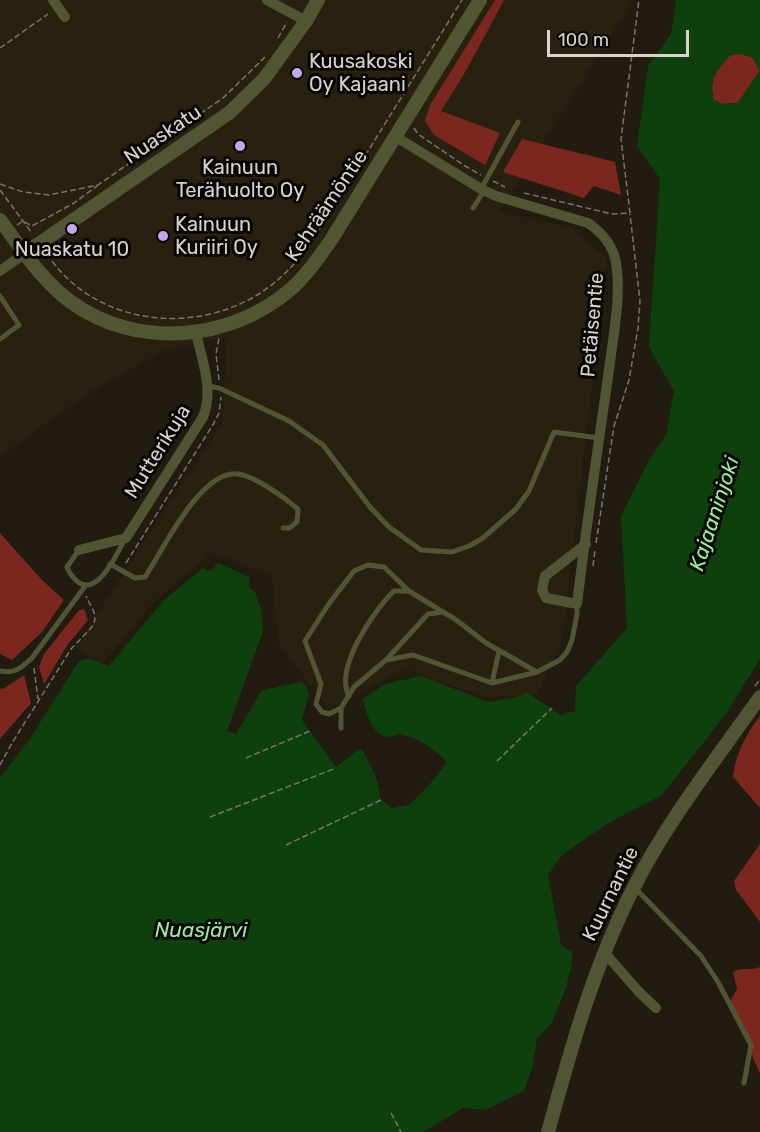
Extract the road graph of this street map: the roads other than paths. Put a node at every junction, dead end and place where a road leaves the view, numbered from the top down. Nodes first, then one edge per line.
1 (267, 0) edge
2 (318, 0) edge
3 (480, 0) edge
4 (306, 21) junction
5 (518, 122) dead end
6 (396, 137) junction
7 (483, 190) junction
8 (473, 208) dead end
9 (0, 220) edge
10 (24, 254) junction
11 (0, 271) edge
12 (0, 296) edge
13 (196, 333) junction
14 (0, 339) edge
15 (208, 386) junction
16 (599, 438) junction
17 (283, 528) dead end
18 (126, 538) junction
19 (586, 544) junction
20 (79, 550) joint
21 (110, 564) junction
22 (84, 588) junction
23 (409, 591) junction
24 (577, 604) junction
25 (443, 612) junction
26 (499, 651) junction
27 (386, 660) junction
28 (0, 671) edge
29 (537, 672) junction
30 (492, 683) junction
31 (349, 696) junction
32 (760, 697) edge
33 (340, 708) junction
34 (341, 728) dead end
35 (633, 887) junction
36 (604, 952) junction
37 (656, 1008) dead end
38 (744, 1083) dead end
39 (548, 1132) edge

1 - 4 street
2 - 4 street, Nuaskatu
3 - 6 street, Kehräämöntie
4 - 10 street, Nuaskatu
5 - 7 lane
6 - 7 street, Petäisentie
6 - 13 street, Kehräämöntie
7 - 8 lane
7 - 16 street, Petäisentie
9 - 10 street, Kehräämöntie
10 - 11 street, Nuaskatu
10 - 13 street, Kehräämöntie
12 - 14 lane
13 - 15 street, Mutterikuja
15 - 16 lane
15 - 18 street, Mutterikuja
16 - 19 street, Petäisentie
17 - 21 lane
18 - 20 street
18 - 21 lane
19 - 24 street, Petäisentie
19 - 24 street
20 - 22 lane
21 - 22 lane
22 - 28 lane
23 - 25 lane
23 - 31 lane
23 - 33 lane
24 - 29 lane
25 - 26 lane
25 - 27 lane
26 - 29 lane
26 - 30 lane
27 - 30 lane
27 - 31 lane
29 - 30 lane
31 - 33 lane
32 - 35 street, Kuurnantie
33 - 34 lane
35 - 36 street, Kuurnantie
35 - 38 lane
36 - 37 street
36 - 39 street, Kuurnantie

